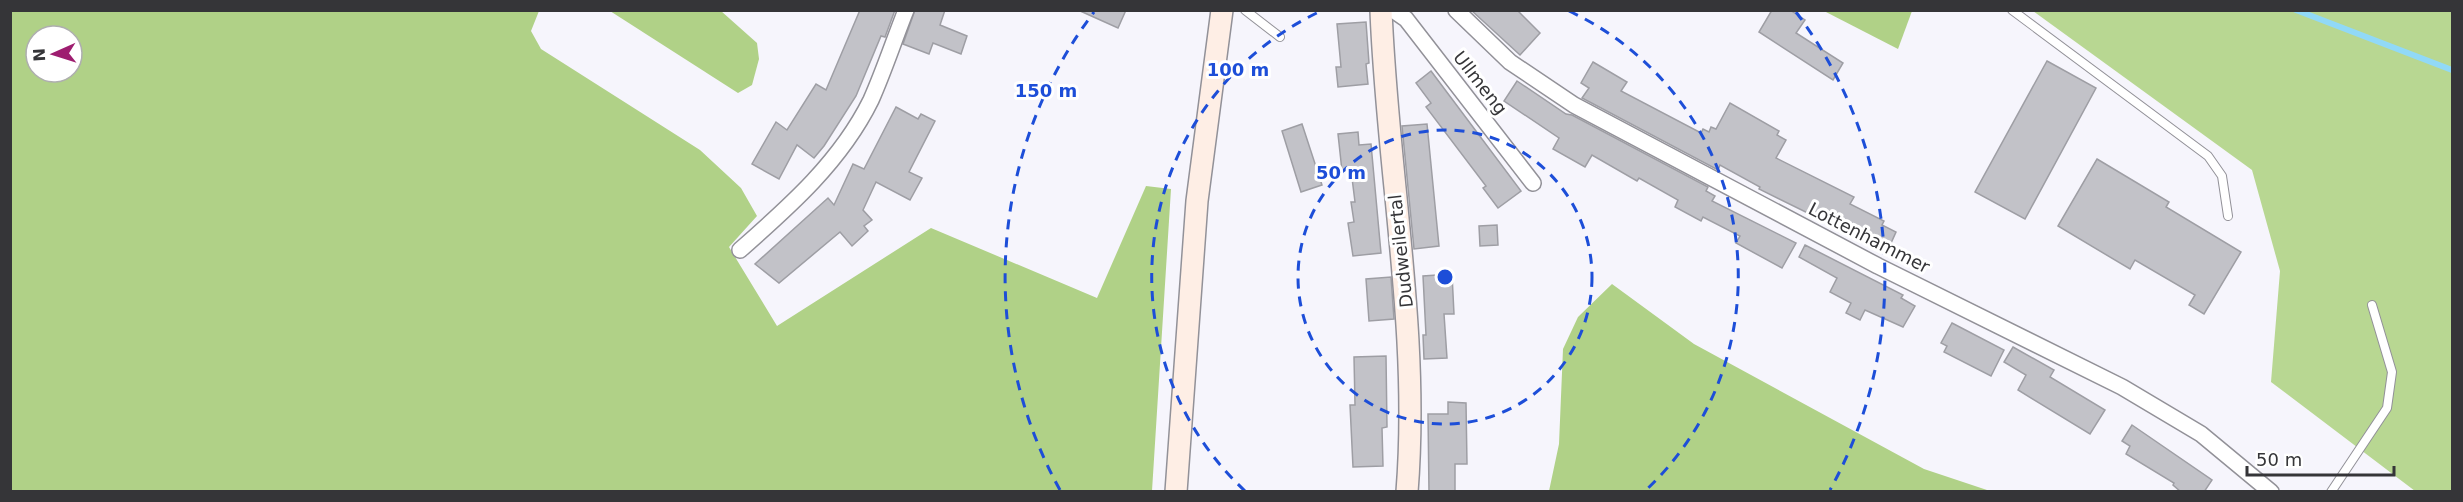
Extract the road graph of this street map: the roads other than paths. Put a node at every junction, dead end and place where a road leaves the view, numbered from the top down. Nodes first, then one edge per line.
1 (906, 10) edge
2 (1222, 10) edge
3 (1245, 10) edge
4 (1381, 10) edge
5 (1393, 10) edge
6 (1456, 10) edge
7 (2012, 10) edge
8 (1280, 37) dead end
9 (1533, 183) dead end
10 (2229, 216) dead end
11 (740, 250) dead end
12 (2372, 305) dead end
13 (1176, 492) edge
14 (1407, 492) edge
15 (2271, 492) edge
16 (2331, 492) edge

1 - 11 street
2 - 13 main road
3 - 8 lane
4 - 14 main road, Dudweilertal
5 - 9 street, Ullmeng
6 - 15 street, Lottenhammer
7 - 10 lane
12 - 16 lane

